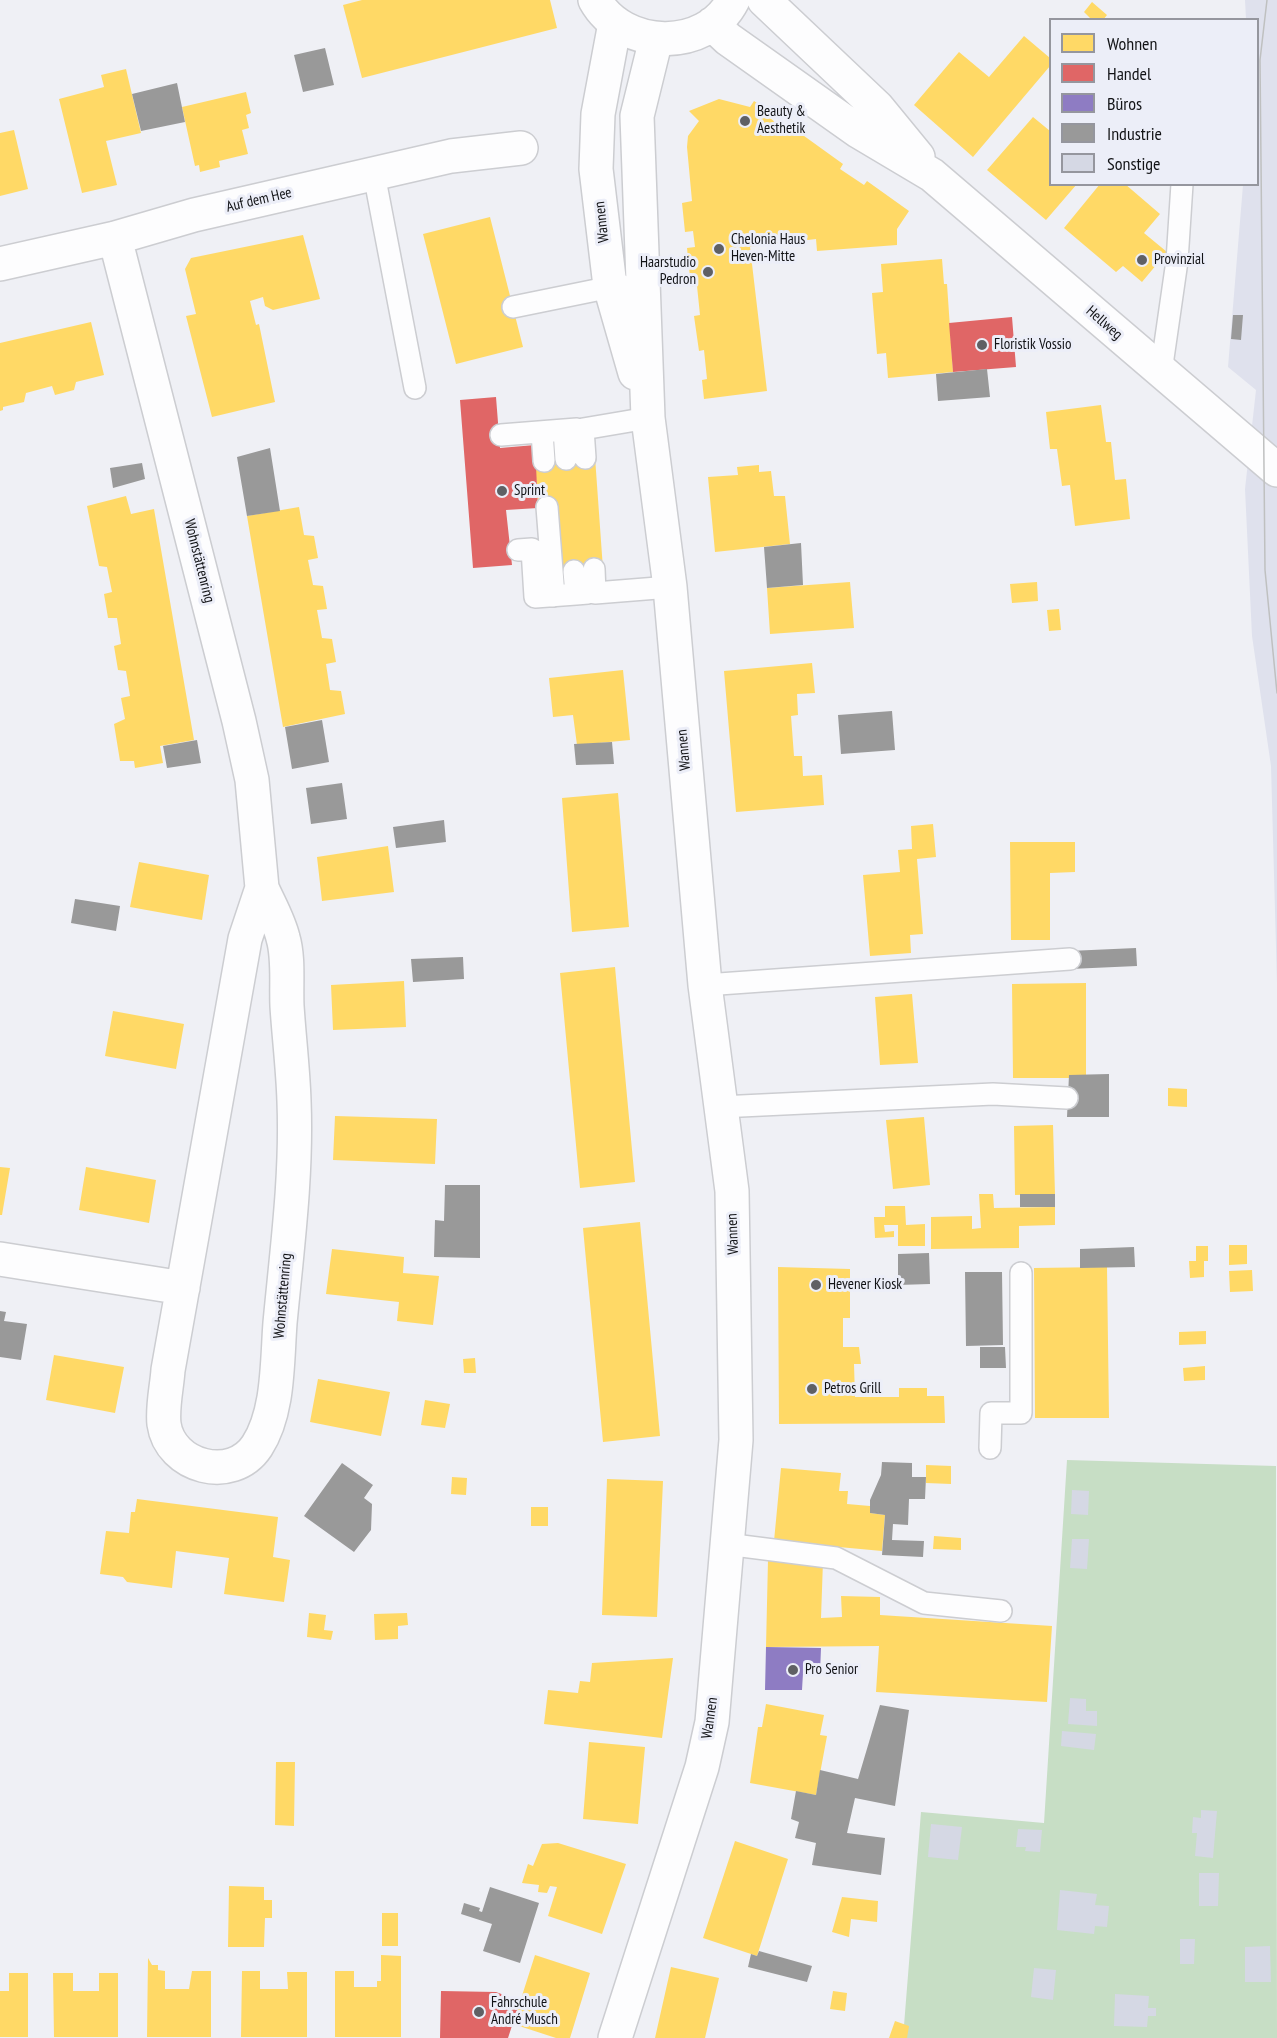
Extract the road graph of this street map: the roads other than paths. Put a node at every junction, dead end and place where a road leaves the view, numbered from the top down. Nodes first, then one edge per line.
1 (764, 0) edge
2 (605, 11) edge
3 (722, 12) edge
4 (656, 39) junction
5 (521, 148) dead end
6 (374, 174) junction
7 (932, 175) junction
8 (1182, 186) edge
9 (115, 238) junction
10 (0, 264) edge
11 (645, 281) junction
12 (610, 286) junction
13 (513, 307) dead end
14 (1161, 372) junction
15 (415, 388) dead end
16 (648, 418) junction
17 (574, 429) junction
18 (542, 432) junction
19 (501, 435) dead end
20 (576, 458) dead end
21 (544, 461) dead end
22 (1277, 470) edge
23 (548, 507) dead end
24 (518, 550) dead end
25 (584, 570) dead end
26 (670, 588) junction
27 (585, 594) junction
28 (555, 596) junction
29 (262, 888) junction
30 (1070, 960) dead end
31 (705, 985) junction
32 (1067, 1098) dead end
33 (720, 1107) junction
34 (0, 1259) edge
35 (1021, 1273) dead end
36 (183, 1288) junction
37 (990, 1448) dead end
38 (726, 1544) junction
39 (1001, 1611) dead end
40 (615, 2038) edge

1 - 7 street, Hellweg
2 - 4 street
2 - 12 street, Wannen
3 - 4 street
3 - 7 street, Hellweg
4 - 11 street, Wannen
5 - 6 street, Auf dem Hee
6 - 9 street, Auf dem Hee
6 - 15 lane
7 - 14 street, Hellweg
8 - 14 lane
9 - 10 street, Auf dem Hee
9 - 29 street, Wohnstättenring
11 - 12 lane
11 - 16 street, Wannen
12 - 13 lane
12 - 16 street, Wannen
14 - 22 street, Hellweg
16 - 17 lane
16 - 26 street, Wannen
17 - 18 lane
17 - 20 lane
18 - 19 lane
18 - 21 lane
23 - 28 lane
24 - 28 lane
25 - 27 lane
26 - 27 lane
26 - 31 street, Wannen
27 - 28 lane
29 - 36 street, Wohnstättenring
29 - 36 street, Wohnstättenring
30 - 31 lane
31 - 33 street, Wannen
32 - 33 lane
33 - 38 street, Wannen
34 - 36 street
35 - 37 lane
38 - 39 lane
38 - 40 street, Wannen

